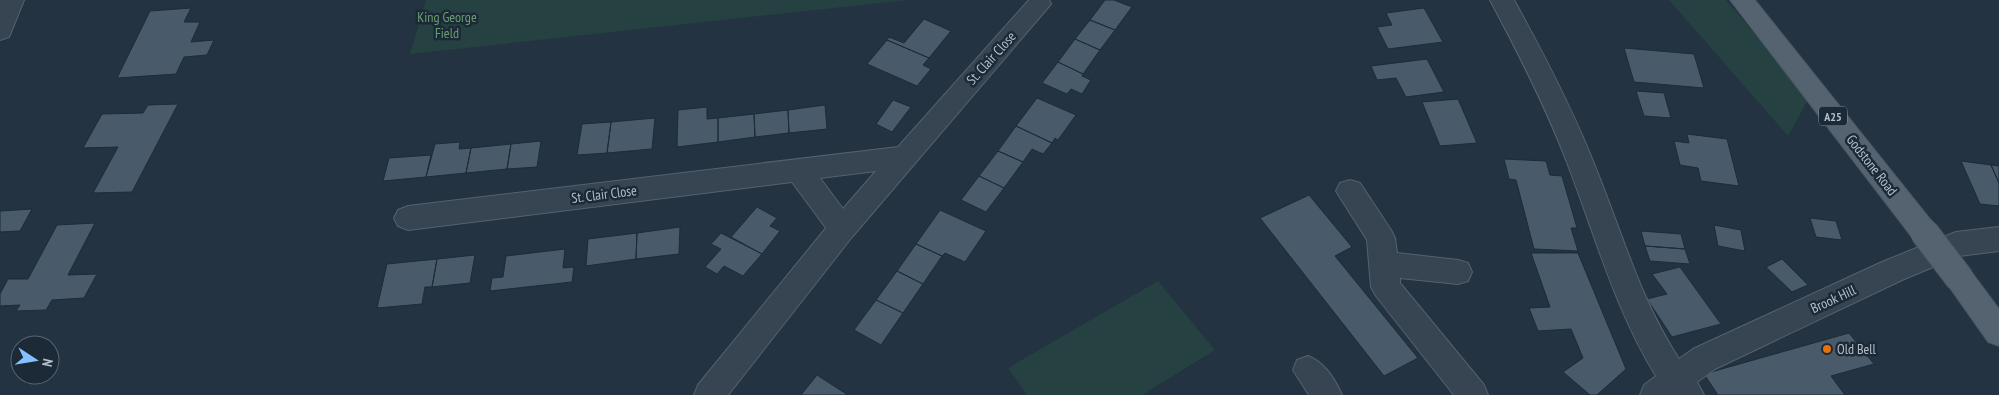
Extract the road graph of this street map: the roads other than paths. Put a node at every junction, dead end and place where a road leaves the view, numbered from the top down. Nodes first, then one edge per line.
1 (12, 0) edge
2 (1502, 0) edge
3 (1742, 0) edge
4 (1039, 4) dead end
5 (0, 31) edge
6 (903, 157) junction
7 (800, 171) junction
8 (1350, 191) dead end
9 (408, 218) dead end
10 (842, 228) junction
11 (1999, 239) edge
12 (1384, 264) junction
13 (1458, 272) dead end
14 (1999, 333) edge
15 (1308, 370) dead end
16 (1673, 390) edge
17 (708, 395) edge
18 (1327, 395) edge
19 (1473, 395) edge

1 - 5 street
2 - 16 street
3 - 14 main road, Godstone Road / A25, bridge
4 - 6 street, St. Clair Close
6 - 7 street, St. Clair Close
6 - 10 street, St. Clair Close
7 - 9 street, St. Clair Close
7 - 10 street
8 - 12 street
10 - 17 street, St. Clair Close
11 - 16 street, Brook Hill
12 - 13 street
12 - 19 street
15 - 18 street

